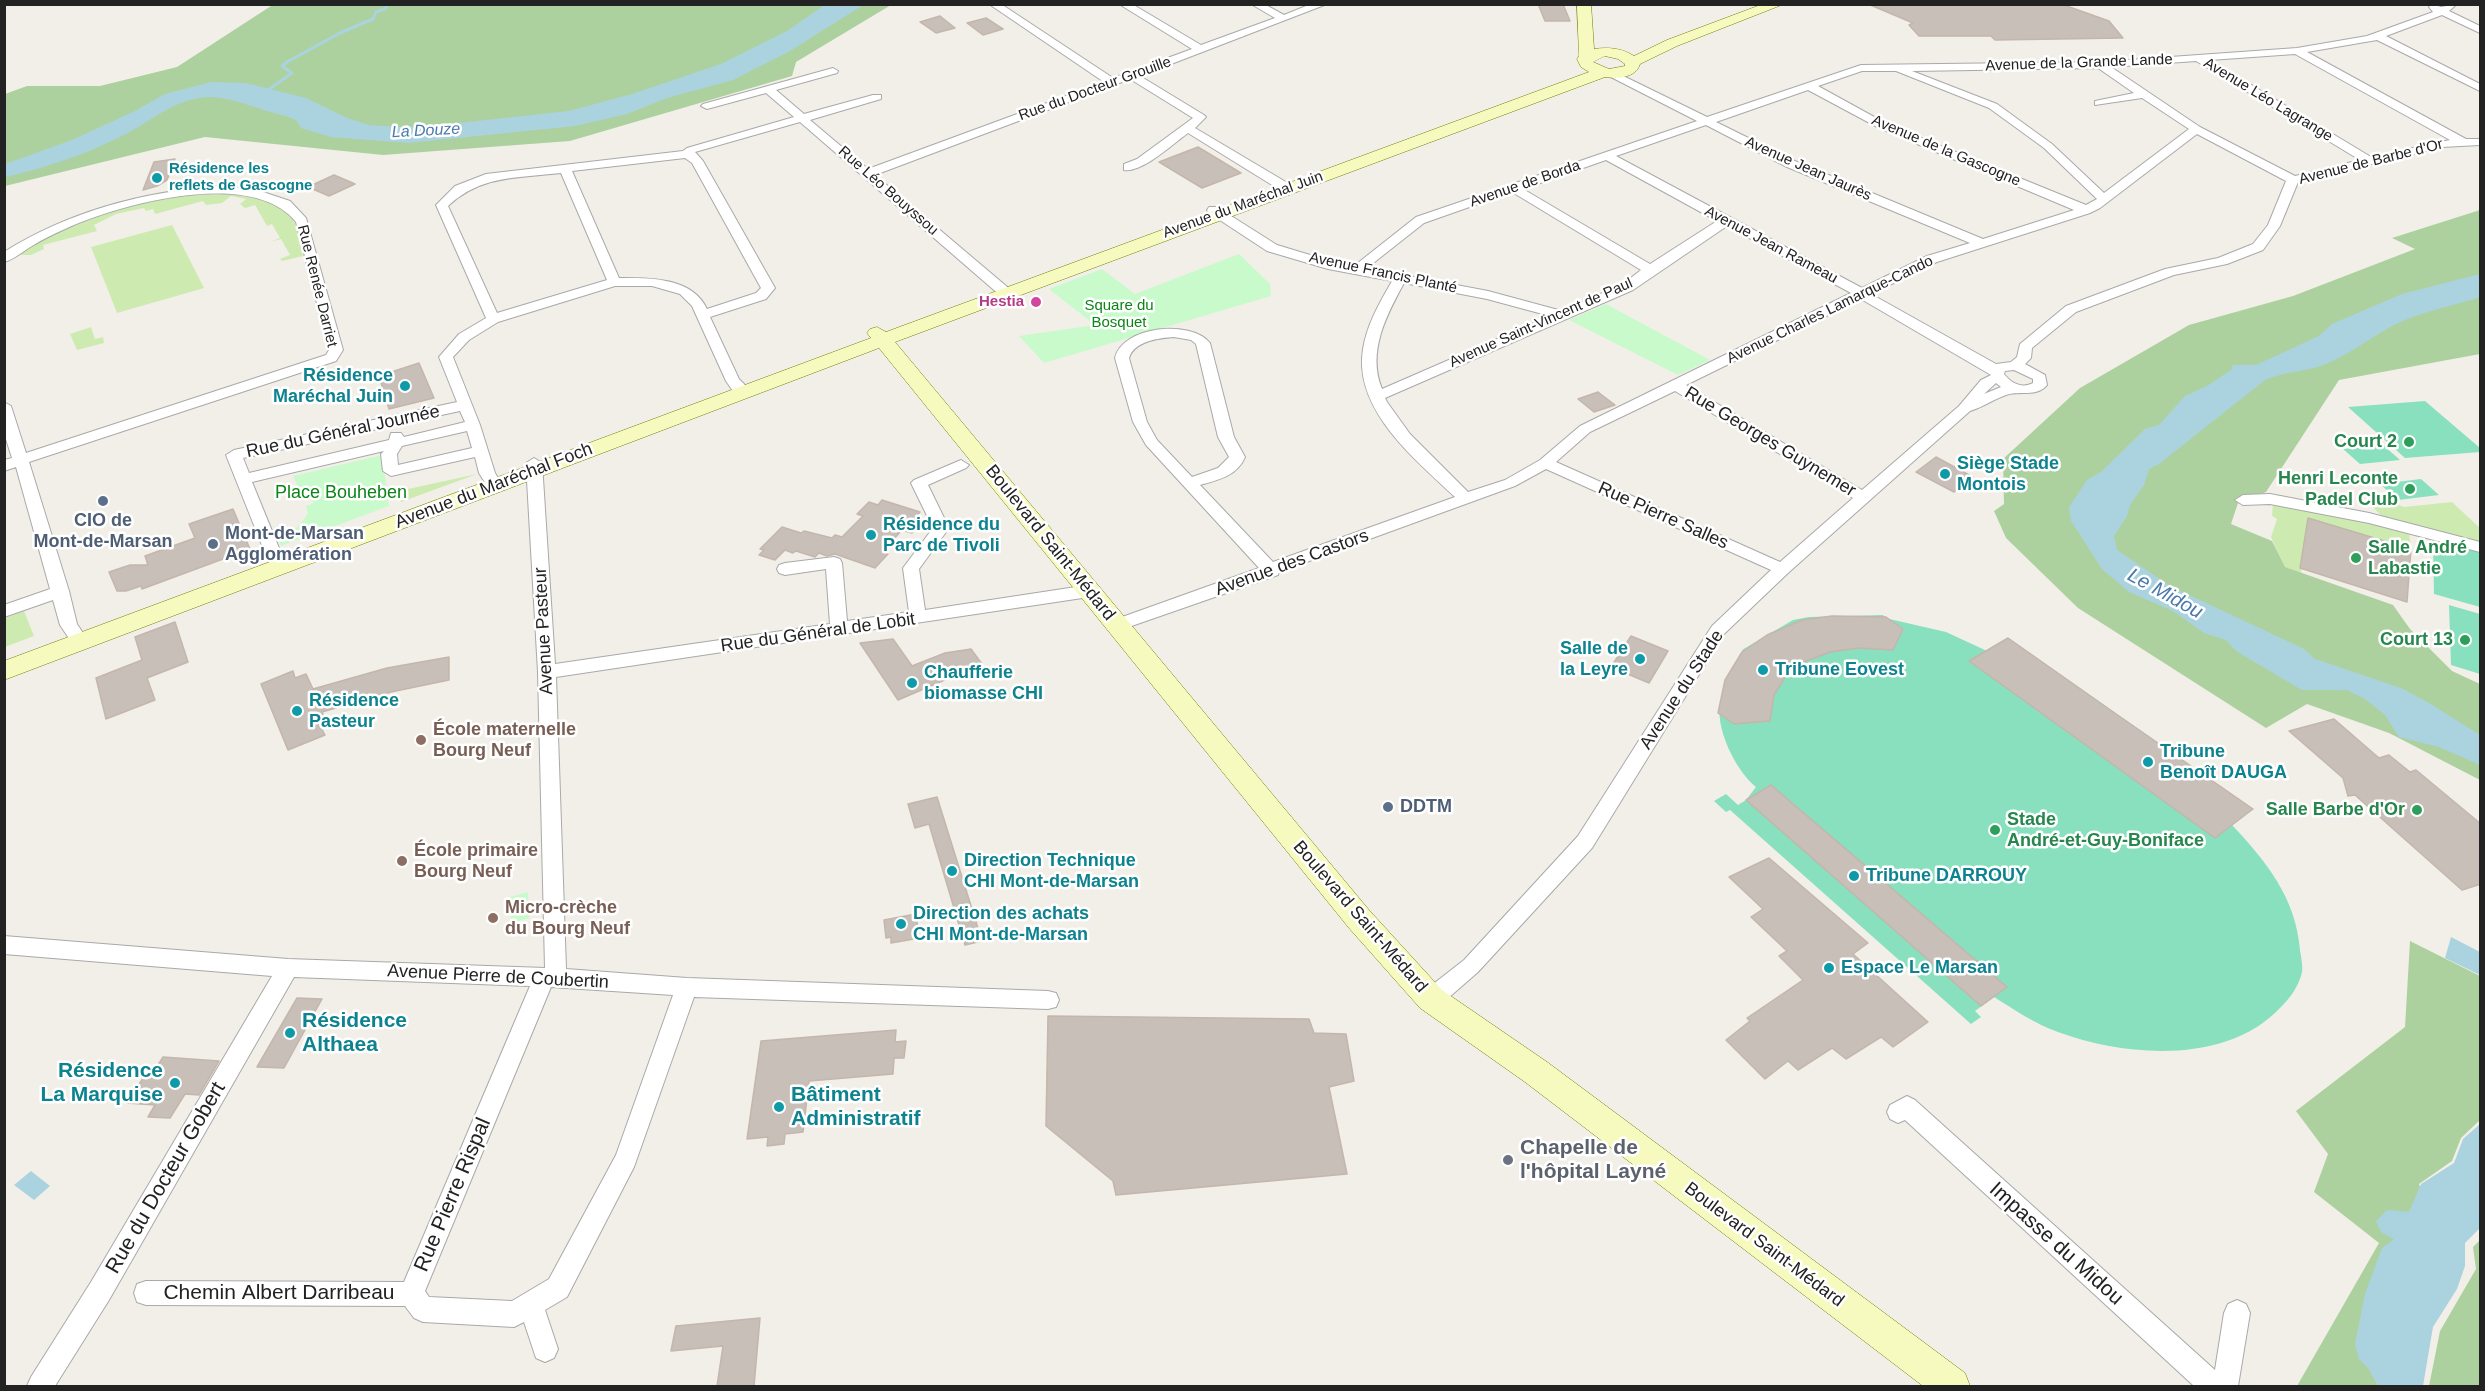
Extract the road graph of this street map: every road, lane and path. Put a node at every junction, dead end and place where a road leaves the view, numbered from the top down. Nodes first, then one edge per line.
1 (994, 4) edge
2 (1124, 4) edge
3 (1256, 4) edge
4 (1323, 4) edge
5 (1584, 4) edge
6 (1764, 4) edge
7 (1777, 4) edge
8 (2429, 4) edge
9 (2448, 8) edge
10 (1284, 19) junction
11 (2481, 30) edge
12 (2378, 36) junction
13 (1587, 39) junction
14 (1202, 50) junction
15 (2297, 51) junction
16 (1614, 53) junction
17 (2198, 58) junction
18 (1586, 61) junction
19 (2100, 65) junction
20 (1630, 66) junction
21 (1891, 66) junction
22 (833, 70) dead end
23 (1607, 73) junction
24 (1133, 76) junction
25 (1113, 82) junction
26 (1639, 86) junction
27 (1809, 86) junction
28 (2481, 88) edge
29 (768, 89) junction
30 (2144, 94) junction
31 (877, 97) dead end
32 (2099, 103) dead end
33 (707, 106) dead end
34 (803, 118) junction
35 (1706, 122) junction
36 (1187, 128) junction
37 (2196, 129) junction
38 (2462, 142) junction
39 (2481, 142) edge
40 (687, 154) junction
41 (1607, 156) junction
42 (2370, 161) junction
43 (1128, 167) dead end
44 (565, 169) junction
45 (868, 173) junction
46 (2293, 180) junction
47 (1287, 186) junction
48 (1513, 188) junction
49 (2103, 199) junction
50 (2086, 210) junction
51 (1216, 212) junction
52 (1727, 220) junction
53 (1982, 243) junction
54 (4, 258) edge
55 (1650, 270) junction
56 (1356, 271) junction
57 (1399, 280) junction
58 (614, 282) junction
59 (1003, 291) junction
60 (1862, 294) junction
61 (703, 315) junction
62 (1561, 315) junction
63 (493, 319) junction
64 (880, 337) junction
65 (2015, 366) junction
66 (1997, 374) junction
67 (1676, 385) junction
68 (2016, 388) junction
69 (740, 390) junction
70 (1378, 396) junction
71 (465, 405) junction
72 (4, 406) edge
73 (1964, 409) junction
74 (393, 422) junction
75 (473, 425) junction
76 (397, 443) junction
77 (481, 451) junction
78 (12, 463) edge
79 (1545, 463) junction
80 (962, 465) dead end
81 (535, 467) junction
82 (245, 481) junction
83 (494, 482) junction
84 (1188, 483) junction
85 (1864, 498) junction
86 (1466, 499) junction
87 (2243, 500) dead end
88 (2481, 547) edge
89 (280, 563) junction
90 (785, 569) dead end
91 (1782, 569) junction
92 (1272, 571) junction
93 (61, 591) junction
94 (1089, 591) junction
95 (4, 611) edge
96 (918, 618) junction
97 (1117, 626) junction
98 (839, 630) junction
99 (78, 638) junction
100 (4, 661) edge
101 (4, 671) edge
102 (547, 672) junction
103 (4, 945) edge
104 (288, 968) junction
105 (550, 978) junction
106 (687, 987) junction
107 (1431, 999) junction
108 (1048, 1000) dead end
109 (1898, 1112) dead end
110 (146, 1293) dead end
111 (411, 1294) junction
112 (531, 1304) junction
113 (2237, 1313) dead end
114 (545, 1349) dead end
115 (40, 1386) edge
116 (1952, 1386) edge
117 (2213, 1386) edge
118 (2225, 1386) edge

1 - 25 street
2 - 14 street
3 - 10 street
4 - 10 street, Rue du Docteur Grouille
5 - 13 main road
6 - 16 main road
7 - 20 main road
8 - 9 street
9 - 11 street
9 - 12 street, Avenue de la Grande Lande
10 - 14 street, Rue du Docteur Grouille
12 - 15 street, Avenue de la Grande Lande
12 - 28 street
13 - 16 main road
13 - 18 main road
14 - 24 street, Rue du Docteur Grouille
15 - 17 street, Avenue de la Grande Lande
15 - 38 street
16 - 18 main road
16 - 20 main road
17 - 19 street, Avenue de la Grande Lande
17 - 42 street, Avenue Léo Lagrange
18 - 23 main road
18 - 47 main road, Avenue du Maréchal Juin
19 - 21 street, Avenue de la Grande Lande
19 - 30 street
20 - 23 main road, Avenue du Maréchal Juin
20 - 26 street, Avenue Jean Jaurès
21 - 27 street, Avenue de la Grande Lande
21 - 49 street
22 - 29 street
23 - 26 street, Avenue Jean Jaurès
23 - 47 main road, Avenue du Maréchal Juin
24 - 25 street, Rue du Docteur Grouille
24 - 36 street
25 - 45 street, Rue du Docteur Grouille
26 - 35 street, Avenue Jean Jaurès
27 - 35 street, Avenue de la Grande Lande
27 - 50 street, Avenue de la Gascogne
29 - 33 street
29 - 34 street, Rue Léo Bouyssou
30 - 32 street
30 - 37 street
31 - 34 street
34 - 40 street
34 - 45 street, Rue Léo Bouyssou
35 - 41 street, Avenue de Borda
35 - 53 street, Avenue Jean Jaurès
36 - 43 street
36 - 47 street
37 - 46 street
37 - 49 street, Avenue Charles Lamarque-Cando
38 - 39 street, Avenue de Barbe d'Or
38 - 42 street, Avenue de Barbe d'Or
40 - 44 street
40 - 61 street
41 - 48 street, Avenue de Borda
41 - 52 street, Avenue Jean Rameau
42 - 46 street, Avenue de Barbe d'Or
44 - 58 street
44 - 63 street
45 - 59 street, Rue Léo Bouyssou
46 - 65 street, Avenue de Barbe d'Or
47 - 51 main road, Avenue du Maréchal Juin
48 - 55 street
48 - 56 street, Avenue de Borda
49 - 50 street, Avenue Charles Lamarque-Cando
50 - 53 street, Avenue Charles Lamarque-Cando
51 - 56 street, Avenue Francis Planté
51 - 59 main road, Avenue du Maréchal Juin
52 - 55 street, Avenue Saint-Vincent de Paul
52 - 60 street, Avenue Jean Rameau
53 - 60 street, Avenue Charles Lamarque-Cando
54 - 78 street, Rue Renée Darriet
55 - 62 street, Avenue Saint-Vincent de Paul
56 - 57 street, Avenue Francis Planté
57 - 62 street, Avenue Francis Planté
57 - 70 street
58 - 61 street
58 - 63 street
59 - 64 main road, Avenue du Maréchal Juin
60 - 66 street, Avenue Jean Rameau
60 - 67 street, Avenue Charles Lamarque-Cando
61 - 69 street
62 - 70 street, Avenue Saint-Vincent de Paul
63 - 71 street
64 - 69 main road, Avenue du Maréchal Foch
64 - 94 main road, Boulevard Saint-Médard
65 - 66 street
65 - 68 street, Avenue du Stade
66 - 68 street, Avenue Jean Rameau
66 - 73 street, Avenue du Stade
67 - 79 street, Avenue Charles Lamarque-Cando
67 - 85 street, Rue Georges Guynemer
68 - 73 street, Avenue du Stade
69 - 81 main road, Avenue du Maréchal Foch
70 - 86 street
71 - 74 street, Rue du Général Journée
71 - 75 street
72 - 78 street
73 - 85 street, Avenue du Stade
74 - 76 street
74 - 82 street, Rue du Général Journée
75 - 76 street
75 - 77 street
76 - 77 street
76 - 82 street
77 - 83 street
78 - 93 street
79 - 86 street, Avenue Charles Lamarque-Cando
79 - 91 street, Rue Pierre Salles
80 - 96 street
81 - 83 main road, Avenue du Maréchal Foch
81 - 102 street, Avenue Pasteur
82 - 89 street, Rue du Général Journée
83 - 89 main road, Avenue du Maréchal Foch
84 - 84 street
84 - 92 street
85 - 91 street, Avenue du Stade
86 - 92 street, Avenue des Castors
87 - 88 street
89 - 99 main road, Avenue du Maréchal Foch
90 - 98 street
91 - 107 street, Avenue du Stade
92 - 97 street, Avenue des Castors
93 - 95 street
93 - 99 street
94 - 96 street, Rue du Général de Lobit
94 - 97 main road, Boulevard Saint-Médard
96 - 98 street, Rue du Général de Lobit
97 - 107 main road, Boulevard Saint-Médard
98 - 102 street, Rue du Général de Lobit
99 - 100 main road, Avenue du Maréchal Foch
99 - 101 main road, Avenue du Maréchal Foch
102 - 105 street, Avenue Pasteur
103 - 104 street, Avenue Pierre de Coubertin
104 - 105 street, Avenue Pierre de Coubertin
104 - 115 street, Rue du Docteur Gobert
105 - 106 street, Avenue Pierre de Coubertin
105 - 111 street, Rue Pierre Rispal
106 - 108 street, Avenue Pierre de Coubertin
106 - 112 street, Rue Pierre Rispal
107 - 116 main road, Boulevard Saint-Médard
109 - 117 street, Impasse du Midou
110 - 111 street, Chemin Albert Darribeau
111 - 112 street, Rue Pierre Rispal
112 - 114 street
113 - 118 street

